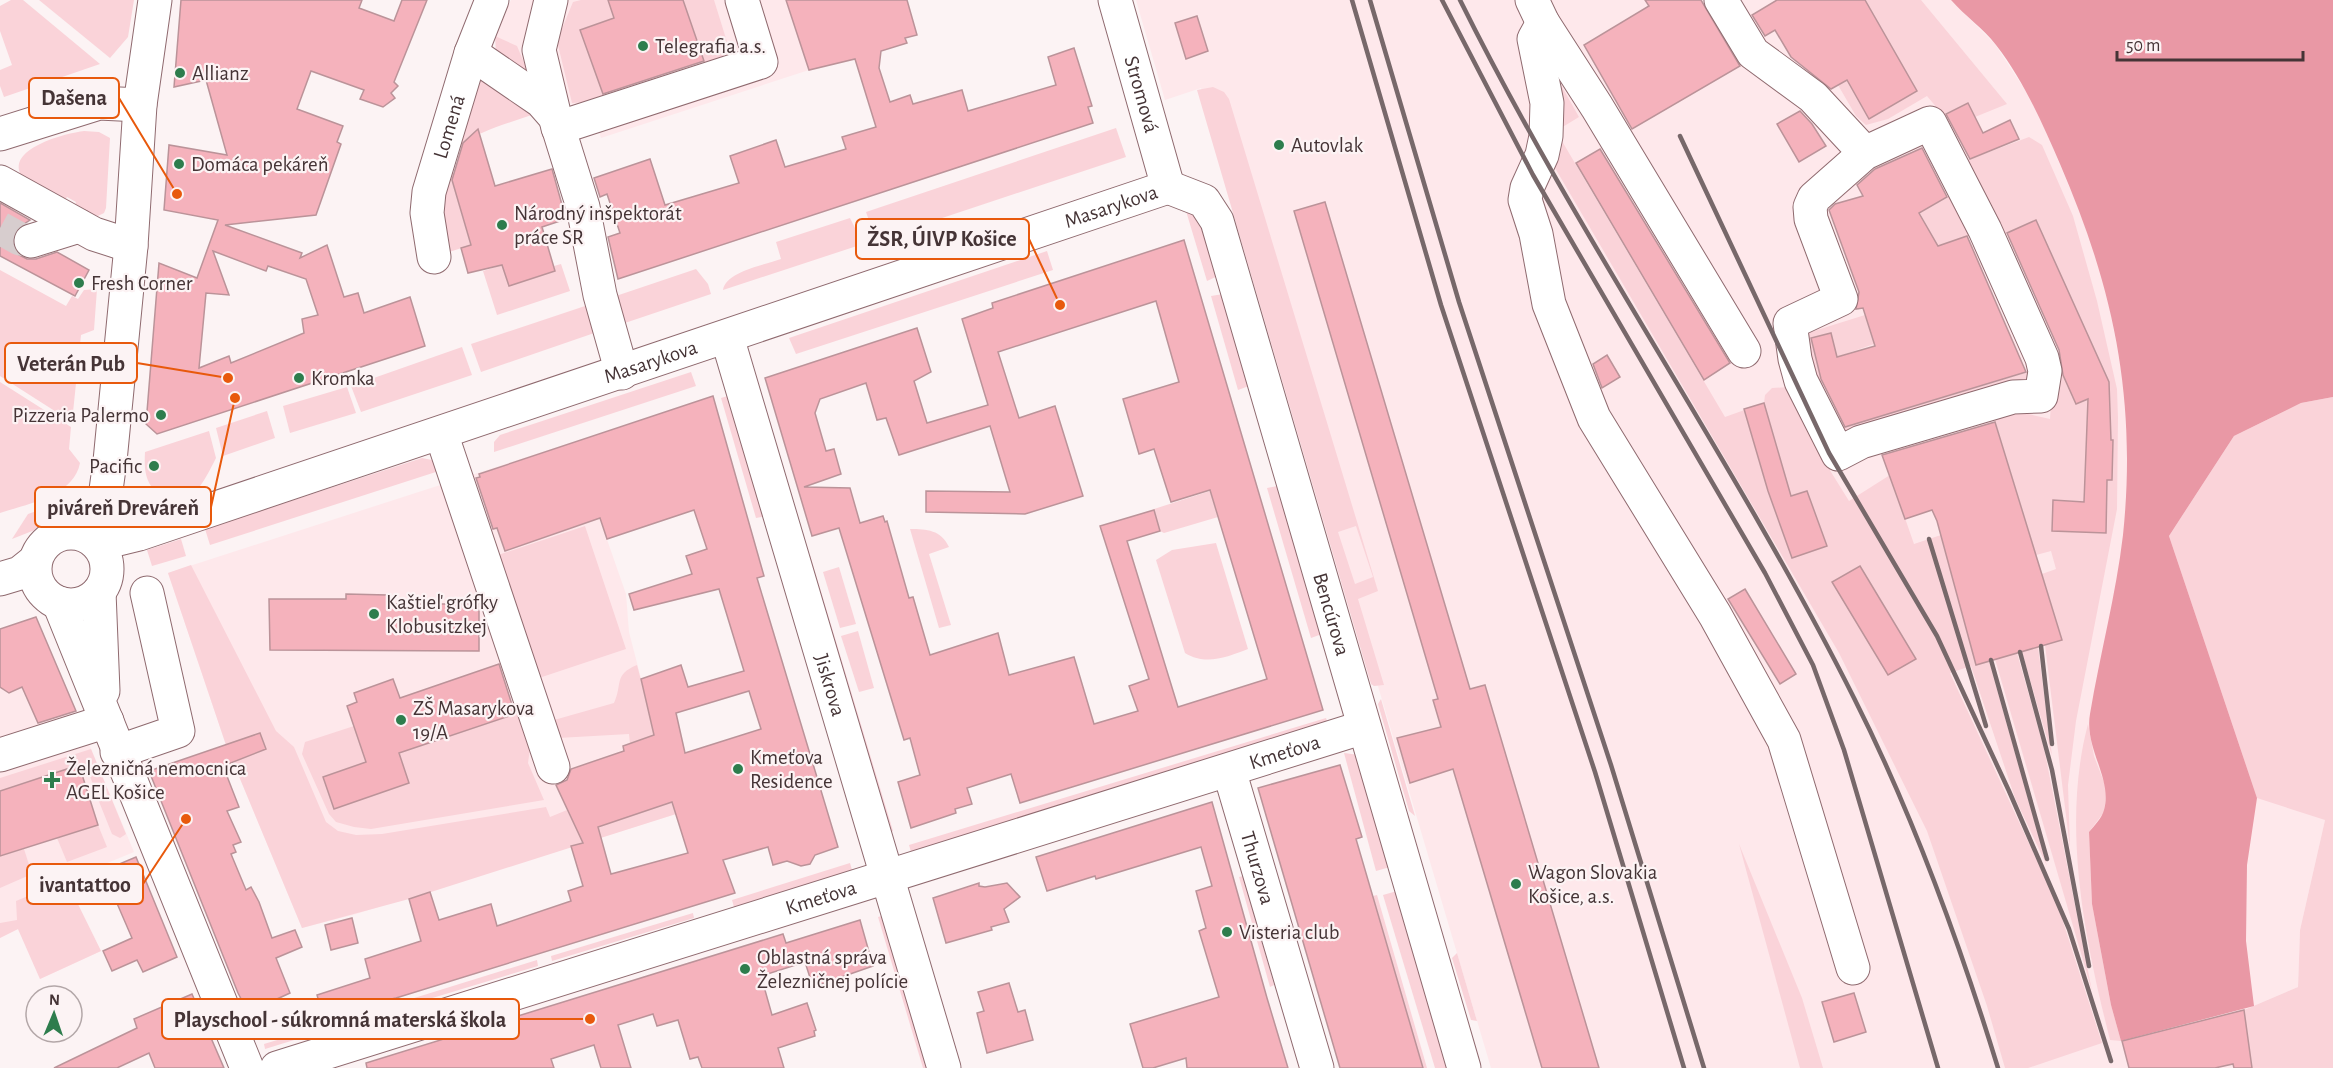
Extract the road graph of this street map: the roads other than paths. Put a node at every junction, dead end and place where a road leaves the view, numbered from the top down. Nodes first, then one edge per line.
1 (155, 0) edge
2 (492, 0) edge
3 (551, 0) edge
4 (742, 0) edge
5 (1115, 0) edge
6 (1721, 0) edge
7 (1537, 12) edge
8 (471, 53) junction
9 (140, 105) junction
10 (556, 123) junction
11 (0, 134) edge
12 (1865, 153) junction
13 (0, 182) edge
14 (1168, 187) junction
15 (79, 226) junction
16 (31, 241) tunnel mouth
17 (131, 246) junction
18 (434, 257) dead end
19 (727, 338) junction
20 (1744, 351) dead end
21 (622, 373) junction
22 (441, 433) junction
23 (90, 543) junction
24 (31, 580) edge
25 (99, 591) junction
26 (147, 593) dead end
27 (105, 716) junction
28 (1364, 727) junction
29 (117, 752) junction
30 (0, 756) edge
31 (553, 767) dead end
32 (1229, 770) junction
33 (888, 878) junction
34 (1853, 968) dead end
35 (247, 1068) edge
36 (277, 1068) edge
37 (944, 1068) edge
38 (1317, 1068) edge
39 (1464, 1068) edge

1 - 9 street
2 - 8 street, Lomená
3 - 10 street
4 - 10 street
5 - 14 street, Stromová
6 - 12 street
7 - 20 street
7 - 34 street
8 - 10 street
8 - 18 street, Lomená
9 - 11 street
9 - 17 street
10 - 21 street
12 - 12 street
13 - 15 street
14 - 19 street, Masarykova
14 - 28 street, Bencúrova
15 - 16 street
15 - 17 street
17 - 23 street
19 - 21 street, Masarykova
19 - 33 street, Jiskrova
21 - 22 street, Masarykova
22 - 23 street, Masarykova
22 - 31 street
23 - 24 street
23 - 25 street
24 - 25 street
24 - 27 street
25 - 27 street
26 - 29 street
27 - 29 street
27 - 30 street
28 - 32 street, Kmeťova
28 - 39 street, Bencúrova
29 - 35 street
32 - 33 street, Kmeťova
32 - 38 street, Thurzova
33 - 36 street, Kmeťova
33 - 37 street, Jiskrova

